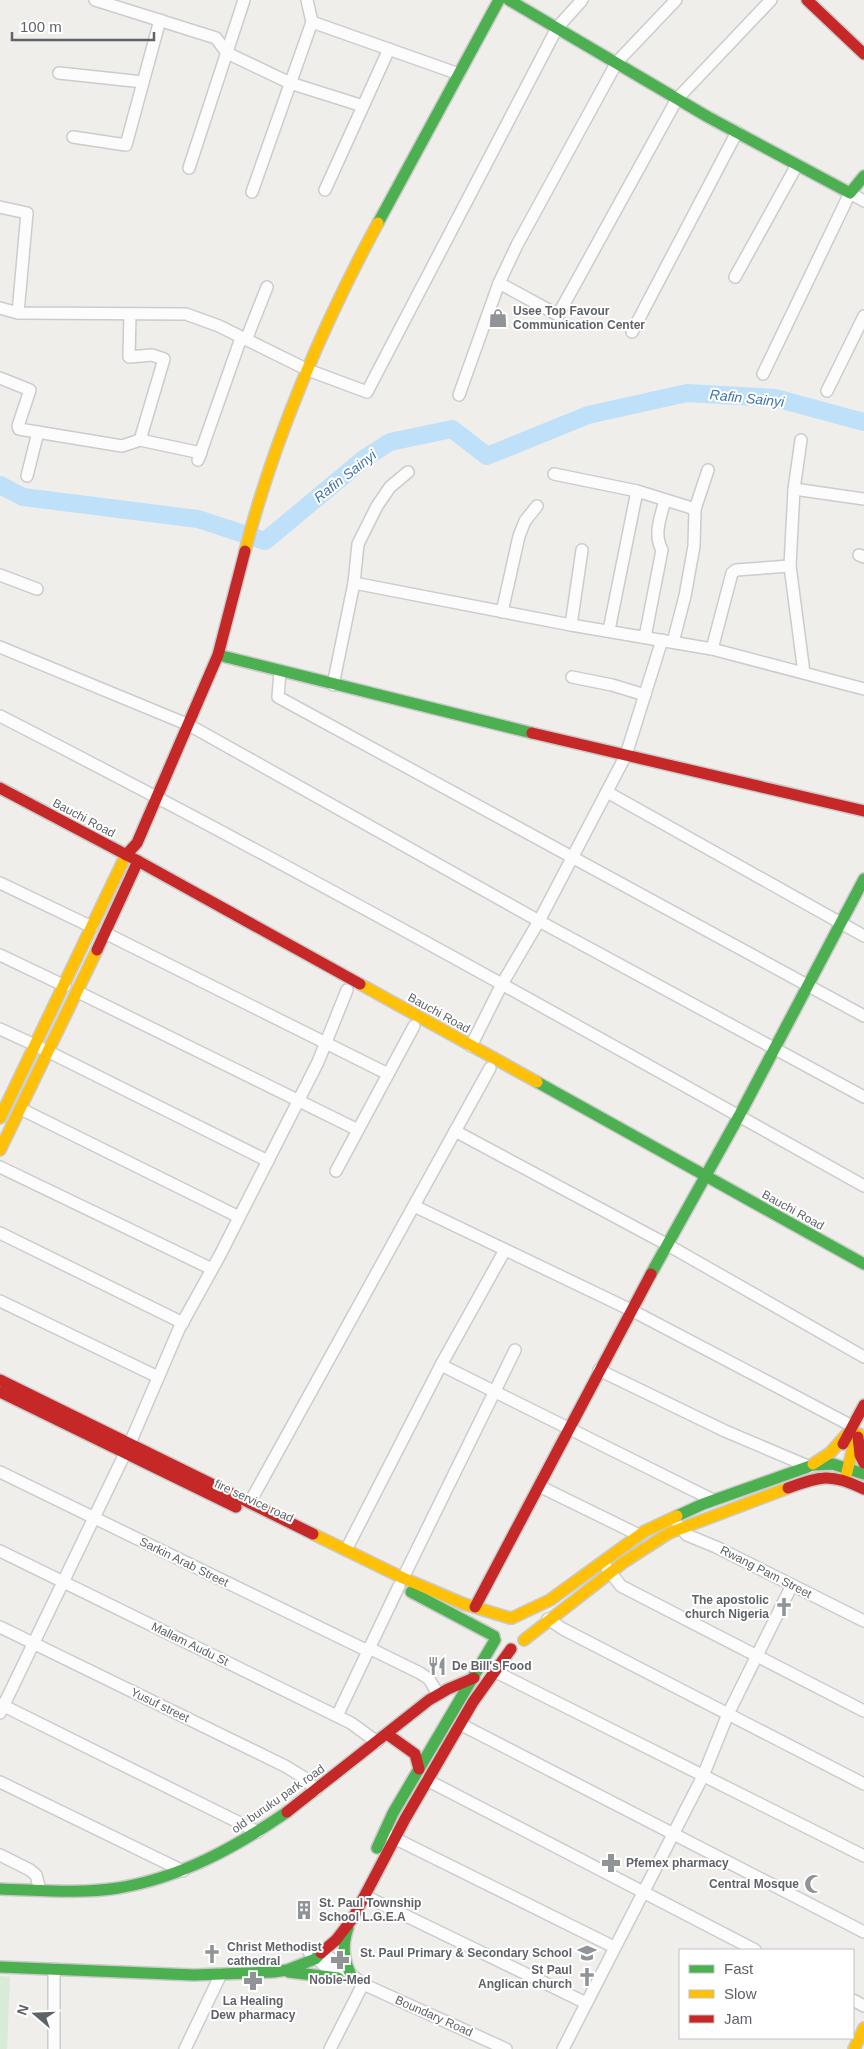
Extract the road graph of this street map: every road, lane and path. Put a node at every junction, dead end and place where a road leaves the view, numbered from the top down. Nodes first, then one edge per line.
1 (97, 0) edge
2 (244, 0) edge
3 (307, 0) edge
4 (499, 0) edge
5 (509, 0) edge
6 (582, 0) edge
7 (676, 0) edge
8 (771, 0) edge
9 (807, 0) edge
10 (160, 20) junction
11 (312, 22) junction
12 (557, 28) junction
13 (388, 49) junction
14 (227, 53) junction
15 (864, 54) edge
16 (617, 62) junction
17 (59, 73) dead end
18 (459, 74) junction
19 (143, 82) junction
20 (290, 83) junction
21 (677, 99) junction
22 (362, 106) junction
23 (736, 132) junction
24 (73, 137) dead end
25 (797, 165) junction
26 (189, 168) dead end
27 (864, 176) edge
28 (325, 190) dead end
29 (252, 192) dead end
30 (850, 193) junction
31 (864, 201) edge
32 (0, 207) edge
33 (735, 278) dead end
34 (499, 283) junction
35 (267, 287) dead end
36 (0, 308) edge
37 (18, 313) junction
38 (130, 314) junction
39 (864, 316) edge
40 (632, 332) dead end
41 (244, 339) junction
42 (308, 370) junction
43 (763, 374) dead end
44 (0, 378) edge
45 (827, 391) dead end
46 (459, 395) dead end
47 (38, 432) junction
48 (140, 440) junction
49 (801, 440) dead end
50 (708, 470) dead end
51 (408, 472) dead end
52 (554, 474) dead end
53 (27, 476) dead end
54 (794, 489) junction
55 (637, 491) junction
56 (864, 499) edge
57 (665, 500) junction
58 (537, 506) dead end
59 (695, 509) junction
60 (582, 550) dead end
61 (790, 566) junction
62 (0, 575) edge
63 (354, 583) junction
64 (37, 589) dead end
65 (502, 612) junction
66 (571, 625) junction
67 (608, 630) junction
68 (645, 637) junction
69 (668, 641) junction
70 (0, 647) edge
71 (712, 649) junction
72 (218, 655) junction
73 (280, 672) junction
74 (804, 673) junction
75 (572, 677) dead end
76 (333, 685) junction
77 (864, 689) edge
78 (645, 695) junction
79 (0, 716) edge
80 (189, 725) junction
81 (626, 756) junction
82 (0, 788) edge
83 (607, 792) junction
84 (158, 796) junction
85 (0, 800) edge
86 (864, 811) edge
87 (43, 824) dead end
88 (137, 843) junction
89 (126, 856) junction
90 (573, 857) junction
91 (138, 862) junction
92 (116, 864) junction
93 (136, 875) junction
94 (864, 879) edge
95 (0, 883) edge
96 (539, 920) junction
97 (841, 924) junction
98 (92, 927) junction
99 (105, 933) junction
100 (864, 936) edge
101 (0, 955) edge
102 (296, 962) dead end
103 (502, 984) junction
104 (808, 985) junction
105 (65, 986) junction
106 (347, 990) junction
107 (78, 992) junction
108 (864, 1016) edge
109 (414, 1026) junction
110 (0, 1029) edge
111 (326, 1043) junction
112 (35, 1045) junction
113 (472, 1046) junction
114 (774, 1047) junction
115 (48, 1051) junction
116 (490, 1068) junction
117 (388, 1074) junction
118 (864, 1097) edge
119 (4, 1100) edge
120 (299, 1102) junction
121 (21, 1108) junction
122 (739, 1116) junction
123 (0, 1118) edge
124 (358, 1130) junction
125 (455, 1131) junction
126 (0, 1150) edge
127 (268, 1160) junction
128 (0, 1167) edge
129 (336, 1171) dead end
130 (703, 1181) junction
131 (864, 1186) edge
132 (414, 1206) junction
133 (239, 1218) junction
134 (0, 1233) edge
135 (666, 1244) junction
136 (505, 1250) junction
137 (864, 1264) edge
138 (212, 1269) junction
139 (864, 1274) edge
140 (0, 1301) edge
141 (630, 1310) junction
142 (182, 1323) junction
143 (515, 1350) dead end
144 (864, 1357) edge
145 (441, 1366) junction
146 (599, 1370) junction
147 (158, 1377) junction
148 (0, 1380) edge
149 (495, 1391) junction
150 (0, 1392) edge
151 (864, 1404) edge
152 (569, 1427) junction
153 (856, 1430) edge
154 (127, 1448) junction
155 (864, 1462) edge
156 (833, 1464) junction
157 (811, 1465) junction
158 (847, 1468) junction
159 (0, 1472) edge
160 (864, 1474) edge
161 (827, 1476) junction
162 (814, 1479) junction
163 (845, 1480) junction
164 (538, 1486) junction
165 (864, 1489) edge
166 (713, 1500) junction
167 (250, 1502) junction
168 (673, 1517) junction
169 (93, 1518) junction
170 (680, 1529) junction
171 (639, 1535) junction
172 (346, 1550) junction
173 (0, 1551) edge
174 (603, 1562) junction
175 (610, 1573) junction
176 (63, 1582) junction
177 (401, 1582) junction
178 (792, 1585) junction
179 (475, 1607) junction
180 (511, 1618) junction
181 (548, 1620) junction
182 (864, 1621) edge
183 (0, 1627) edge
184 (494, 1638) junction
185 (524, 1640) junction
186 (33, 1643) junction
187 (368, 1649) junction
188 (511, 1649) junction
189 (756, 1656) junction
190 (494, 1670) junction
191 (474, 1678) junction
192 (438, 1694) junction
193 (1, 1708) edge
194 (864, 1711) edge
195 (728, 1714) junction
196 (337, 1716) junction
197 (460, 1724) junction
198 (387, 1734) junction
199 (377, 1742) junction
200 (419, 1769) junction
201 (703, 1776) junction
202 (427, 1780) junction
203 (0, 1782) edge
204 (864, 1784) edge
205 (316, 1790) junction
206 (258, 1832) junction
207 (384, 1833) junction
208 (672, 1835) junction
209 (395, 1838) junction
210 (0, 1855) edge
211 (864, 1856) edge
212 (183, 1870) junction
213 (0, 1889) edge
214 (40, 1890) junction
215 (642, 1893) junction
216 (365, 1896) junction
217 (353, 1918) junction
218 (864, 1932) edge
219 (614, 1947) junction
220 (753, 1949) edge
221 (316, 1952) junction
222 (0, 1967) edge
223 (54, 1969) junction
224 (248, 1972) junction
225 (274, 1972) junction
226 (221, 1974) junction
227 (351, 1975) junction
228 (338, 1978) junction
229 (363, 1984) junction
230 (586, 2003) junction
231 (864, 2028) edge
232 (54, 2049) edge
233 (185, 2049) edge
234 (330, 2049) edge
235 (506, 2049) edge
236 (563, 2049) edge
237 (854, 2049) edge

1 - 10 street
2 - 14 street
3 - 11 street
4 - 18 main road
5 - 12 main road
6 - 12 street
7 - 16 street
8 - 21 street
9 - 15 main road
10 - 14 street
10 - 19 street
11 - 13 street
11 - 20 street
12 - 16 main road
12 - 42 street
13 - 18 street
13 - 22 street
14 - 20 street
14 - 26 street
16 - 21 main road
16 - 34 street
17 - 19 street
18 - 42 main road
19 - 24 street
20 - 22 street
20 - 29 street
21 - 23 main road
21 - 34 street
22 - 28 street
23 - 25 main road
23 - 40 street
25 - 30 main road
25 - 33 street
27 - 30 main road
30 - 31 street
30 - 43 street
32 - 37 street
34 - 46 street
35 - 41 street
36 - 37 street
37 - 38 street
38 - 41 street
38 - 48 street
39 - 45 street
41 - 42 street
41 - 48 street
42 - 72 main road
44 - 47 street
47 - 48 street
47 - 53 street
49 - 54 street
50 - 59 street
51 - 63 street
52 - 55 street
54 - 56 street
54 - 61 street
55 - 57 street
55 - 67 street
57 - 59 street
57 - 68 street
58 - 65 street
59 - 69 street
60 - 66 street
61 - 71 street
61 - 74 street
62 - 64 street
63 - 65 street
63 - 76 street
65 - 66 street
66 - 67 street
67 - 68 street
68 - 69 street
69 - 71 street
69 - 78 street
70 - 80 street
71 - 74 street
72 - 73 main road
72 - 80 main road
73 - 76 main road
73 - 90 street
74 - 77 street
75 - 78 street
76 - 81 main road
78 - 81 street
79 - 84 street
80 - 84 main road
80 - 96 street
81 - 83 street
81 - 86 main road
82 - 89 main road, Bauchi Road
83 - 90 street
83 - 97 street
84 - 88 main road
84 - 103 street
85 - 87 main road, Bauchi Road
88 - 89 main road
88 - 91 main road
89 - 91 main road, Bauchi Road
89 - 92 main road
90 - 96 street
90 - 104 street
91 - 93 main road
91 - 113 main road, Bauchi Road
92 - 93 main road
92 - 98 main road
93 - 99 main road
94 - 97 main road
95 - 98 street
96 - 103 street
96 - 114 street
97 - 100 street
97 - 104 main road
98 - 105 main road
99 - 107 main road
99 - 111 street
101 - 105 street
102 - 106 main road, Bauchi Road
103 - 113 street
103 - 122 street
104 - 108 street
104 - 114 main road
105 - 112 main road
106 - 109 main road, Bauchi Road
106 - 111 street
107 - 115 main road
107 - 120 street
109 - 116 main road, Bauchi Road
109 - 117 street
110 - 112 street
111 - 117 street
111 - 120 street
112 - 115 street
112 - 119 main road
113 - 130 main road, Bauchi Road
114 - 118 street
114 - 122 main road
115 - 121 main road
115 - 127 street
116 - 125 street
116 - 130 main road, Bauchi Road
117 - 124 street
119 - 123 main road
120 - 124 street
120 - 127 street
121 - 126 main road
121 - 133 street
122 - 130 main road
122 - 131 street
124 - 129 street
125 - 132 street
125 - 135 street
127 - 133 street
128 - 138 street
130 - 135 main road
130 - 137 main road, Bauchi Road
130 - 139 main road, Bauchi Road
132 - 136 street
132 - 167 street
133 - 138 street
134 - 142 street
135 - 141 main road
135 - 144 street
136 - 141 street
136 - 145 street
138 - 142 street
140 - 147 street
141 - 146 main road
141 - 153 street
142 - 147 street
143 - 149 street
145 - 149 street
145 - 172 street
146 - 152 main road
146 - 157 street
147 - 154 street
148 - 154 main road
149 - 152 street
149 - 177 street
150 - 154 main road, fire service road
151 - 153 main road
152 - 164 main road
152 - 166 street
153 - 155 main road
153 - 156 main road
153 - 157 main road
153 - 158 main road
154 - 167 main road
154 - 169 street
154 - 177 main road, fire service road
156 - 157 main road
156 - 158 main road
156 - 161 main road
157 - 162 street
157 - 166 main road
158 - 160 main road
158 - 163 main road
159 - 169 street, Sarkin Arab Street
161 - 162 main road
161 - 163 main road
162 - 170 main road
163 - 165 main road
164 - 171 street
164 - 179 main road
166 - 168 main road
167 - 172 main road
168 - 170 street
168 - 171 main road
169 - 176 street
169 - 187 street, Sarkin Arab Street
170 - 175 main road
170 - 178 street, Rwang Pam Street
171 - 174 main road
172 - 177 main road
173 - 176 street, Mallam Audu St
174 - 175 street
174 - 180 main road
175 - 181 main road
175 - 189 street
176 - 186 street
176 - 196 street, Mallam Audu St
177 - 179 main road
177 - 184 main road, fire service road
177 - 187 street
178 - 182 street, Rwang Pam Street
178 - 189 street
179 - 180 main road
180 - 184 main road
180 - 185 main road
181 - 185 main road
181 - 195 street
183 - 186 street, Yusuf street
184 - 188 main road
184 - 191 main road
185 - 188 main road
186 - 193 street
186 - 205 street, Yusuf street
187 - 192 street, Sarkin Arab Street
187 - 196 street
188 - 190 main road
189 - 194 street
189 - 195 street
190 - 197 main road
190 - 201 street
191 - 192 main road, old buruku park road
191 - 200 main road
192 - 198 main road, old buruku park road
193 - 206 street
195 - 201 street
195 - 204 street
196 - 199 street, Mallam Audu St
197 - 202 main road
197 - 208 street
198 - 199 main road, old buruku park road
198 - 200 main road
199 - 205 main road, old buruku park road
200 - 207 main road
201 - 208 street
201 - 211 street
202 - 209 main road
202 - 215 street
203 - 212 street
205 - 206 main road, old buruku park road
206 - 212 main road, old buruku park road
207 - 209 street
207 - 221 main road
208 - 215 street
208 - 218 street
209 - 216 main road
209 - 219 street
210 - 214 street
212 - 214 main road, old buruku park road
213 - 214 main road, old buruku park road
215 - 219 street
215 - 220 street
216 - 217 main road
216 - 230 street
217 - 221 main road
217 - 227 main road
219 - 230 street
221 - 224 main road
221 - 225 main road
221 - 227 street
221 - 228 street
222 - 223 main road
223 - 226 main road
223 - 232 street
224 - 225 main road
224 - 226 main road
225 - 228 main road
226 - 233 street
227 - 229 street
228 - 229 street
229 - 234 street
229 - 235 street, Boundary Road
230 - 236 street
231 - 237 main road

